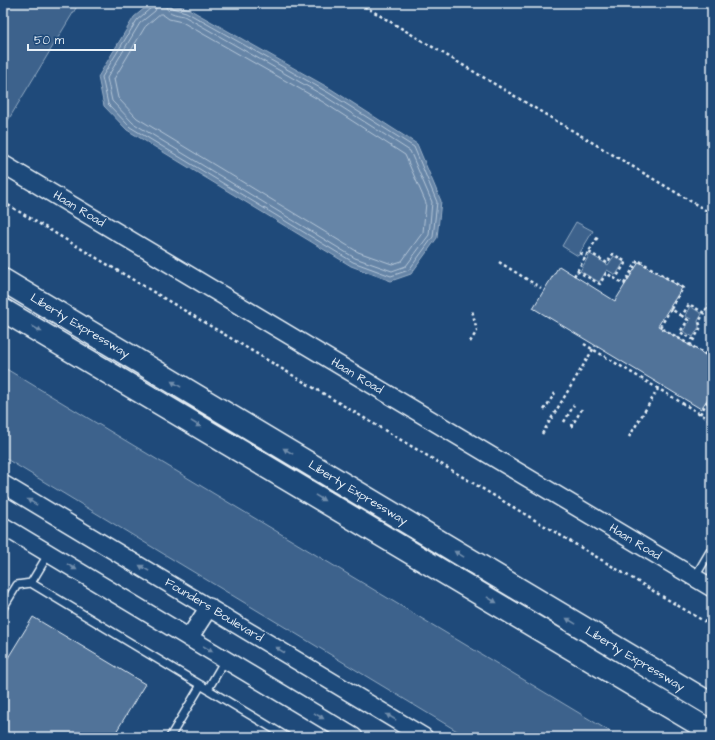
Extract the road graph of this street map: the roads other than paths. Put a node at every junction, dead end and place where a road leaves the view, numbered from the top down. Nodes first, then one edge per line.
1 (3, 164) edge
2 (3, 280) edge
3 (3, 310) edge
4 (3, 484) edge
5 (3, 526) edge
6 (712, 548) edge
7 (49, 553) junction
8 (694, 577) junction
9 (31, 583) junction
10 (712, 588) edge
11 (209, 607) junction
12 (3, 608) edge
13 (189, 638) junction
14 (225, 659) junction
15 (201, 685) junction
16 (208, 689) junction
17 (712, 706) edge
18 (712, 732) edge
19 (170, 737) edge
20 (286, 737) edge
21 (354, 737) edge
22 (424, 737) edge

1 - 8 street, Haan Road
17 -> 2 highway, Liberty Expressway
3 -> 18 highway, Liberty Expressway
11 -> 4 street, Founders Boulevard
5 - 7 street
6 - 8 lane
7 - 9 lane
7 -> 13 street
8 - 10 street, Haan Road
9 - 12 lane
9 - 15 lane
11 - 13 street
22 -> 11 street, Founders Boulevard
13 -> 14 street
14 - 16 lane
14 -> 21 street
15 - 16 lane
15 - 19 lane
16 - 20 lane

